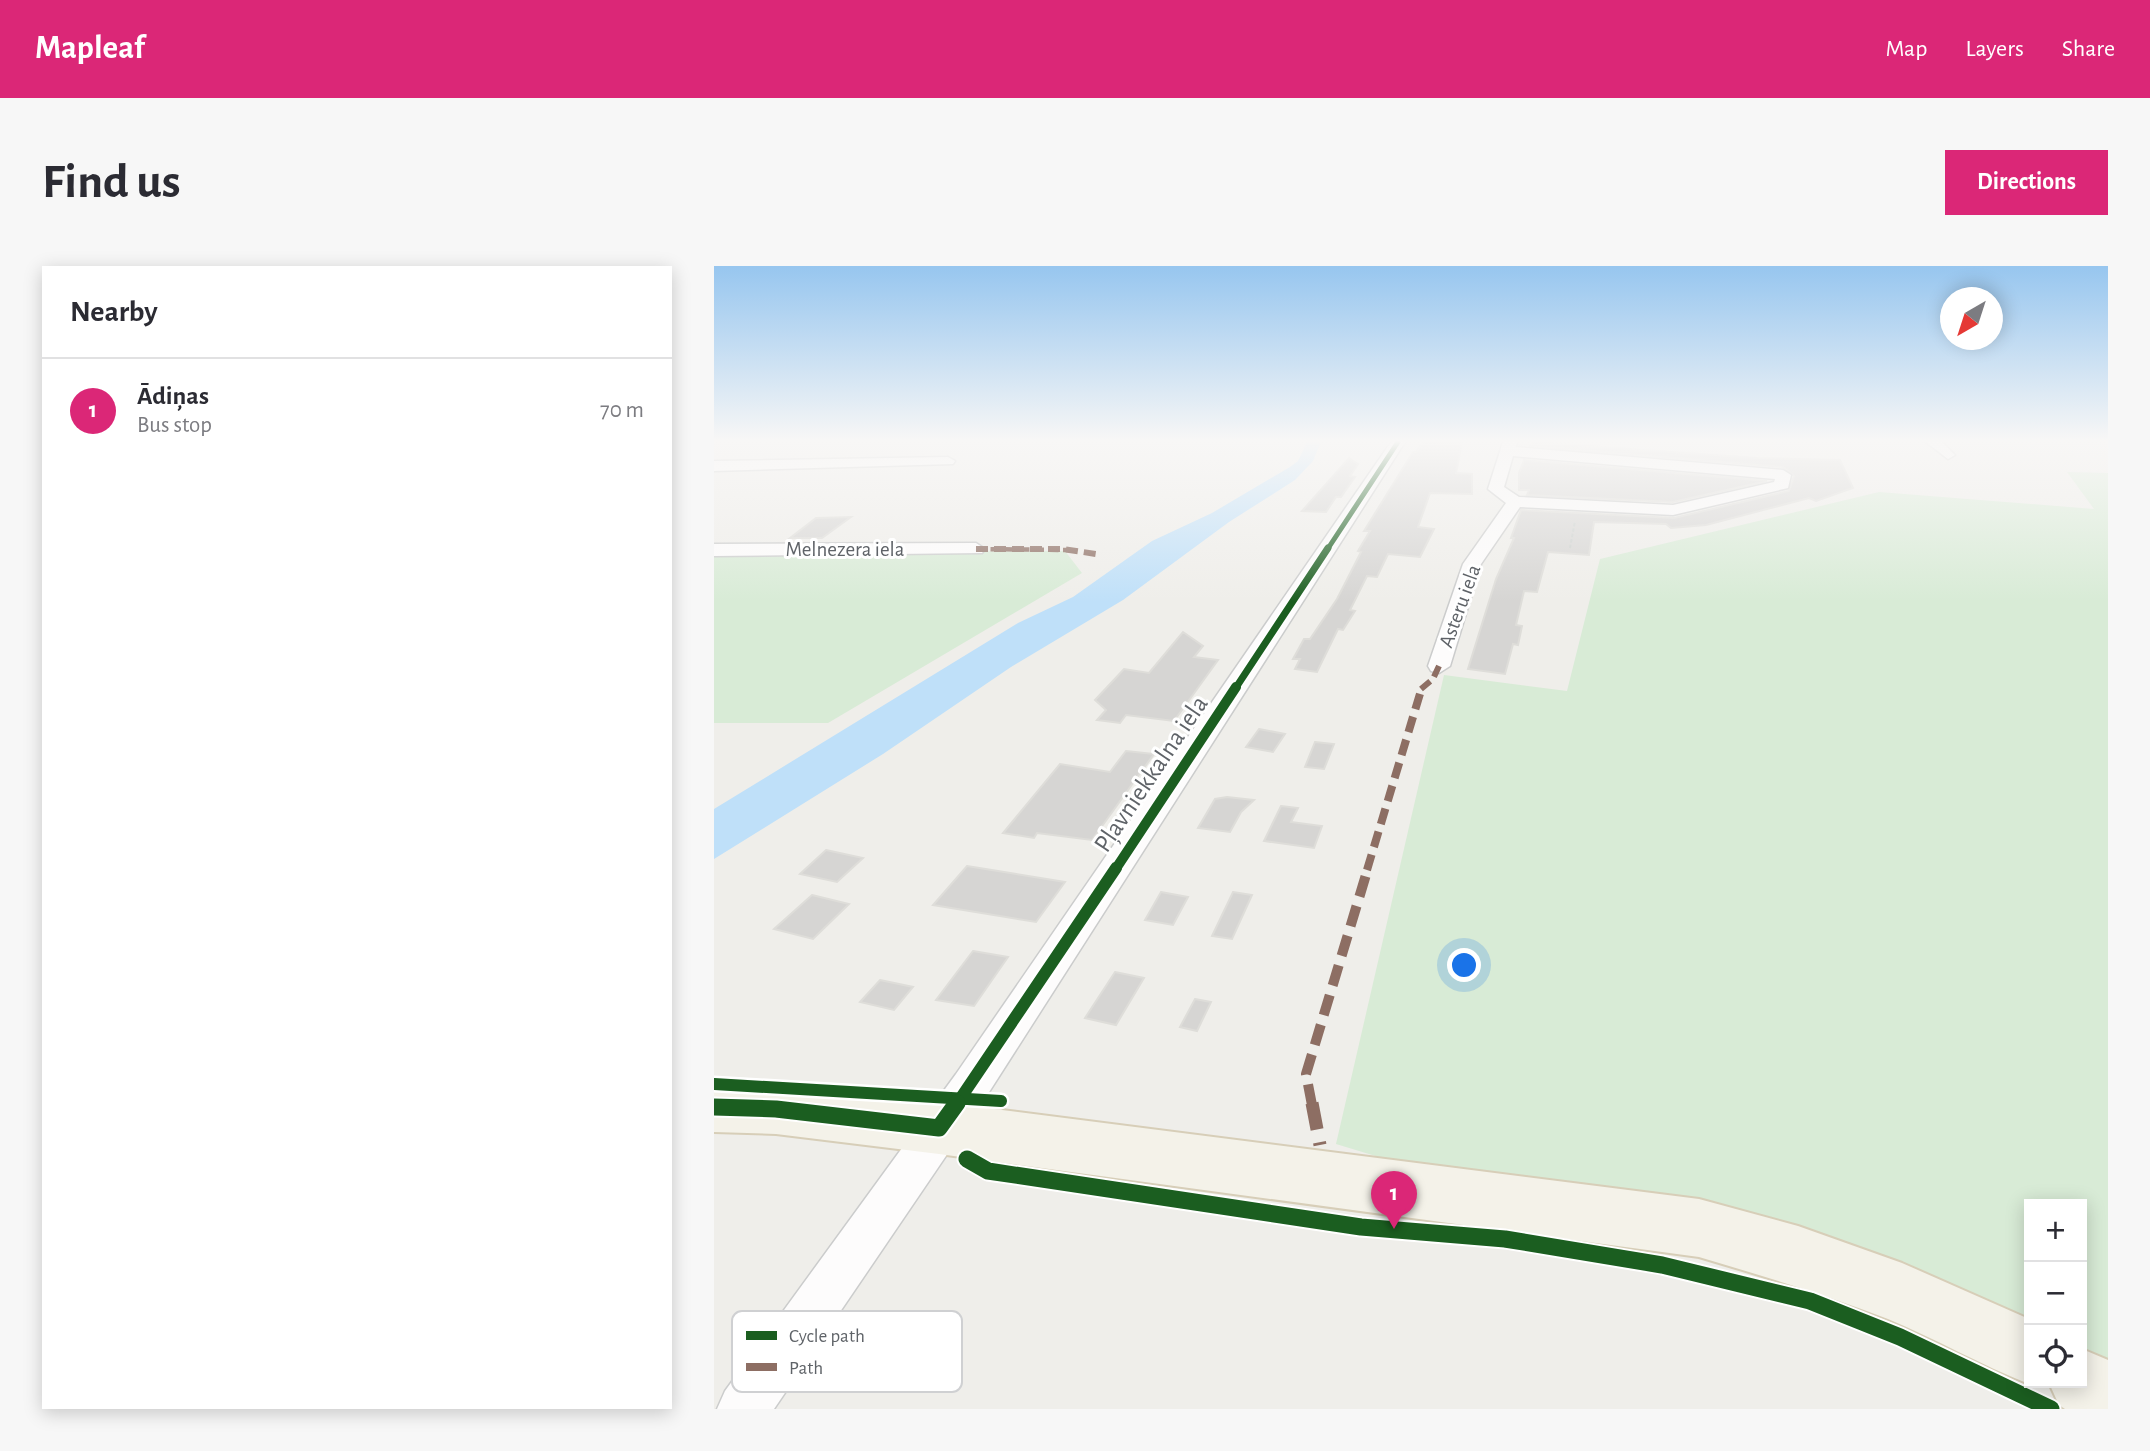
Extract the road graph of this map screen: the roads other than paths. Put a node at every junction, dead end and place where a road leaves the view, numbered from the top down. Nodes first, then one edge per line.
1 (1363, 495) edge
2 (1505, 495) edge
3 (1737, 495) edge
4 (1515, 502) junction
5 (976, 549) dead end
6 (714, 550) edge
7 (1439, 666) dead end
8 (714, 1107) edge
9 (939, 1128) junction
10 (811, 1311) edge
11 (2024, 1350) edge
12 (2087, 1385) edge
13 (755, 1392) edge
14 (2108, 1397) edge
15 (743, 1409) edge

1 - 9 street, Pļavniekkalna iela
2 - 4 street
3 - 4 street
4 - 7 street, Asteru iela
5 - 6 street, Melnezera iela
8 - 9 main road
9 - 10 street, Pļavniekkalna iela
9 - 11 main road
12 - 14 main road
13 - 15 street, Pļavniekkalna iela

